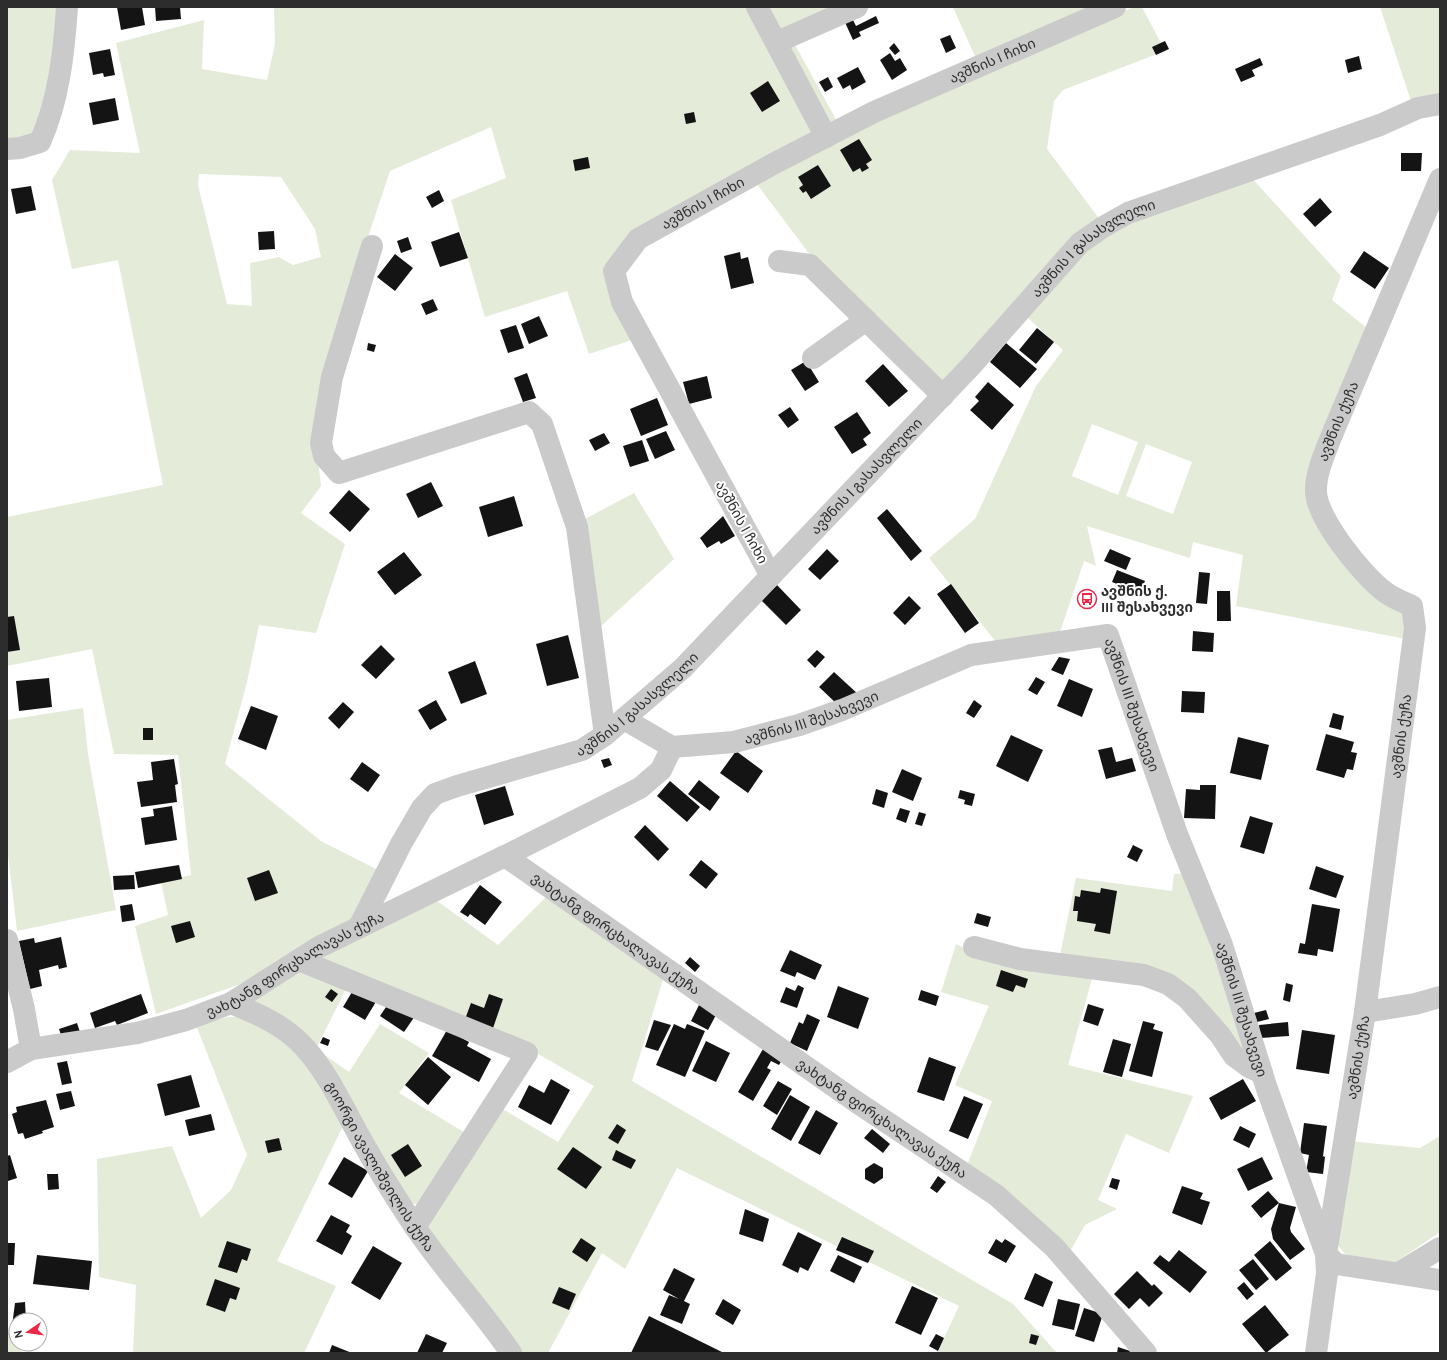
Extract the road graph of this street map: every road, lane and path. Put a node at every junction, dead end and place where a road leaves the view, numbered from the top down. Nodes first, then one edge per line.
1 (67, 7) edge
2 (758, 7) edge
3 (857, 7) edge
4 (1115, 7) edge
5 (777, 42) junction
6 (1440, 104) edge
7 (826, 137) junction
8 (7, 149) edge
9 (1440, 179) edge
10 (1433, 208) edge
11 (372, 246) dead end
12 (779, 261) dead end
13 (866, 320) junction
14 (813, 358) dead end
15 (943, 396) junction
16 (771, 576) junction
17 (624, 719) junction
18 (605, 735) junction
19 (672, 747) junction
20 (505, 856) junction
21 (360, 927) junction
22 (7, 940) edge
23 (974, 947) dead end
24 (299, 960) junction
25 (1440, 997) edge
26 (232, 1002) junction
27 (1365, 1012) junction
28 (31, 1049) junction
29 (7, 1062) edge
30 (1262, 1073) junction
31 (415, 1227) junction
32 (1440, 1248) edge
33 (1326, 1254) junction
34 (1399, 1274) junction
35 (1440, 1280) edge
36 (511, 1353) edge
37 (1146, 1353) edge
38 (1316, 1353) edge

1 - 8 street
2 - 5 street
3 - 5 street
4 - 7 street, ავშნის I ჩიხი
5 - 7 street
6 - 15 street, ავშნის I გასასვლელი
7 - 16 street, ავშნის I ჩიხი
9 - 10 street, ავშნის ქუჩა
10 - 27 street, ავშნის ქუჩა
11 - 18 street
12 - 13 street
13 - 14 street
13 - 15 street
15 - 16 street, ავშნის I გასასვლელი
16 - 17 street, ავშნის I გასასვლელი
17 - 18 street, ავშნის I გასასვლელი
17 - 19 street
18 - 21 street, ავშნის I გასასვლელი
19 - 20 street
19 - 30 street, ავშნის III შესახვევი
20 - 21 street, ვახტანგ ფირცხალავას ქუჩა
20 - 37 street, ვახტანგ ფირცხალავას ქუჩა
21 - 24 street, ვახტანგ ფირცხალავას ქუჩა
22 - 28 street
23 - 30 street
24 - 26 street, ვახტანგ ფირცხალავას ქუჩა
24 - 31 street
25 - 27 street
26 - 28 street, ვახტანგ ფირცხალავას ქუჩა
26 - 31 street, გიორგი ავალიშვილის ქუჩა
27 - 33 street, ავშნის ქუჩა
28 - 29 street, ვახტანგ ფირცხალავას ქუჩა
30 - 33 street, ავშნის III შესახვევი
31 - 36 street, გიორგი ავალიშვილის ქუჩა
32 - 34 street
33 - 34 street
33 - 38 street, ავშნის ქუჩა
34 - 35 street

